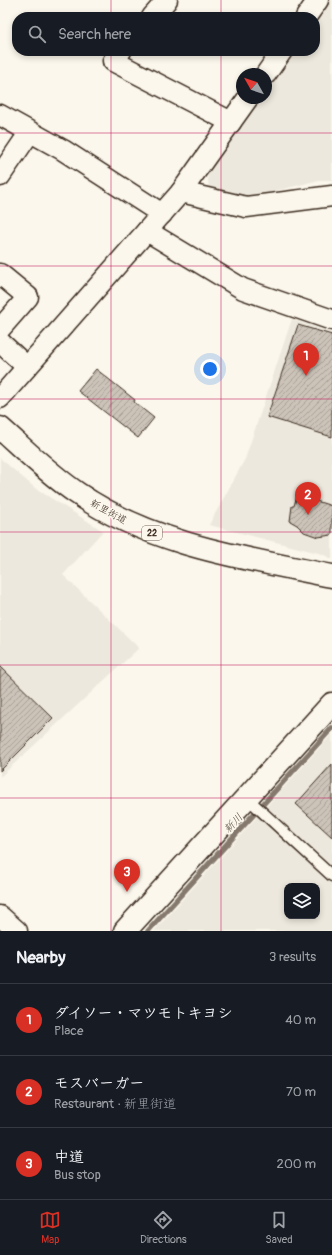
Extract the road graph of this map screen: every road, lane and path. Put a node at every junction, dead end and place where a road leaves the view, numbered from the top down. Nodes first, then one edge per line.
1 (167, 0) edge
2 (318, 0) edge
3 (156, 12) edge
4 (310, 12) edge
5 (117, 56) edge
6 (279, 56) edge
7 (270, 68) edge
8 (244, 104) edge
9 (0, 115) edge
10 (231, 122) junction
11 (30, 132) junction
12 (0, 176) edge
13 (181, 192) junction
14 (332, 196) edge
15 (162, 214) junction
16 (147, 231) junction
17 (0, 274) edge
18 (332, 320) edge
19 (0, 329) edge
20 (0, 342) edge
21 (27, 366) junction
22 (0, 398) edge
23 (0, 428) edge
24 (332, 576) edge
25 (332, 704) edge
26 (247, 798) junction
27 (332, 876) edge
28 (0, 916) edge
29 (17, 931) edge
30 (126, 931) edge

1 - 3 street
2 - 4 street
5 - 10 street
6 - 7 street
8 - 10 street
9 - 11 street
10 - 13 street
11 - 12 street
11 - 15 street
13 - 14 street
13 - 15 street
15 - 16 street
16 - 18 street
16 - 21 street
17 - 19 street
20 - 21 street
21 - 22 street
23 - 24 main road, 新里街道 / 22
25 - 26 main road
26 - 27 lane
26 - 30 main road
28 - 29 street

